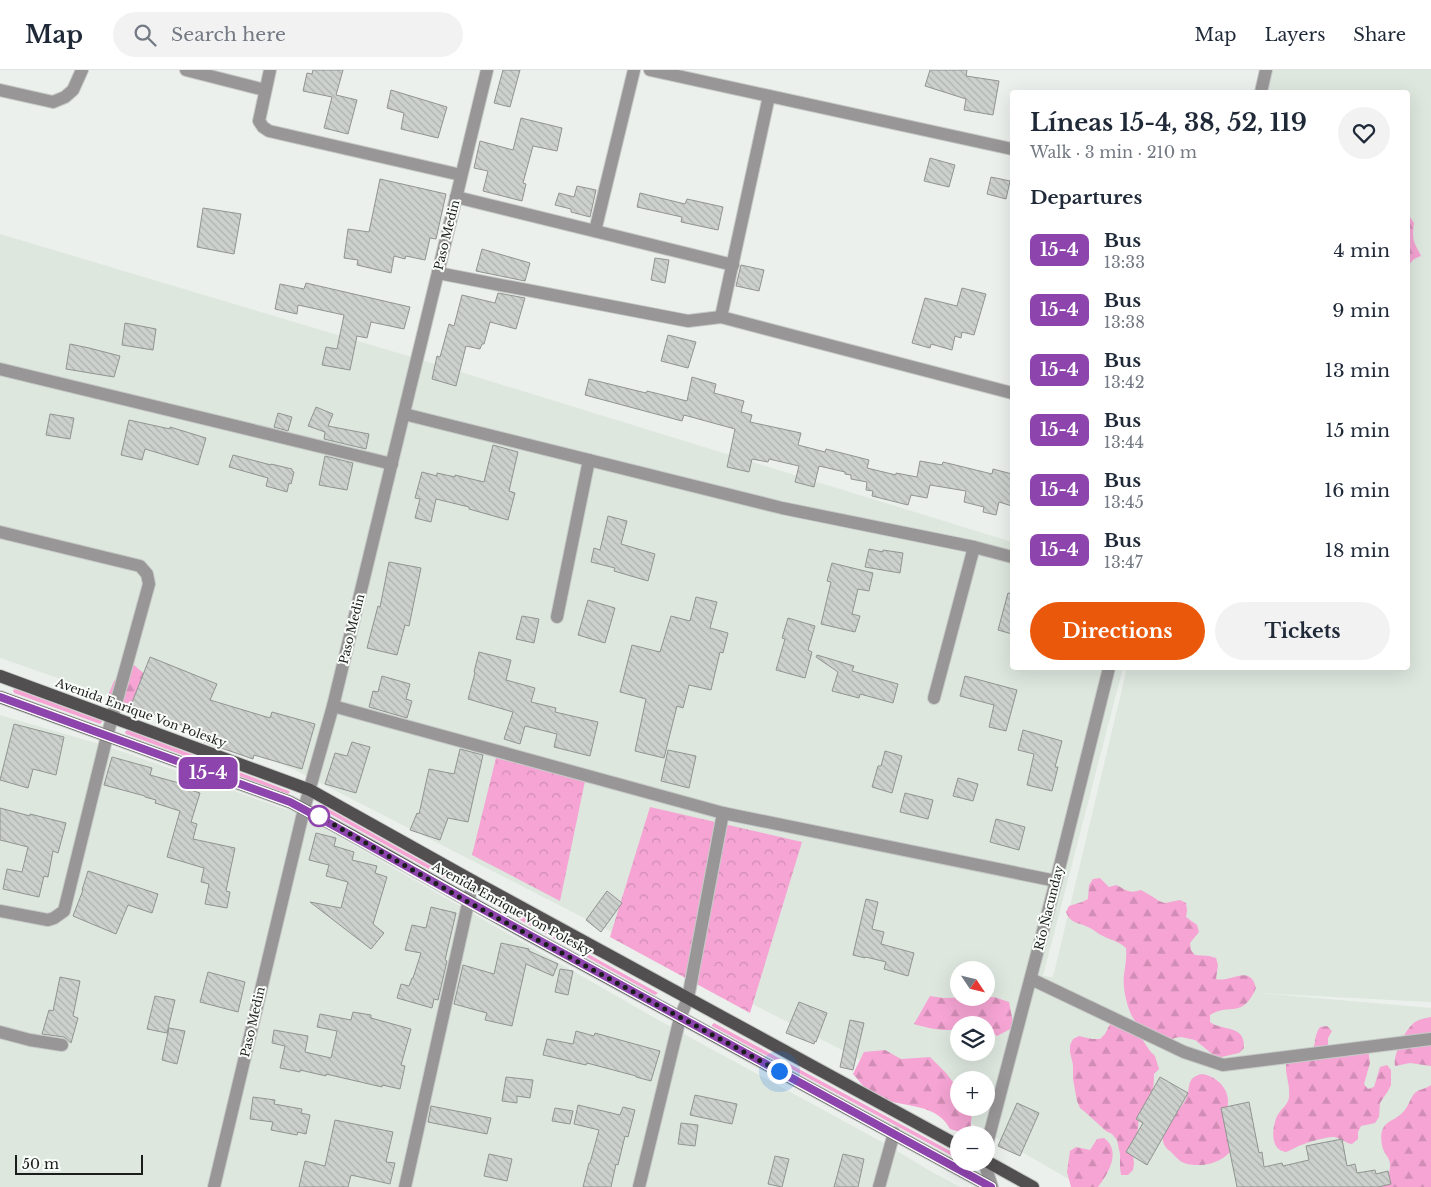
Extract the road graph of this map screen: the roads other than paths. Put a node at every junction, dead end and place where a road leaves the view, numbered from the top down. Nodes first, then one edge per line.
1 (82, 70) edge
2 (186, 70) edge
3 (270, 70) edge
4 (487, 70) edge
5 (634, 70) edge
6 (650, 70) edge
7 (1266, 70) edge
8 (0, 90) edge
9 (265, 90) junction
10 (1261, 90) edge
11 (769, 96) junction
12 (1010, 150) edge
13 (461, 175) junction
14 (456, 197) junction
15 (595, 231) junction
16 (733, 265) junction
17 (438, 273) junction
18 (721, 317) junction
19 (0, 369) edge
20 (1010, 391) edge
21 (404, 414) junction
22 (590, 460) junction
23 (392, 464) junction
24 (0, 532) edge
25 (974, 547) junction
26 (1010, 556) edge
27 (557, 617) dead end
28 (1108, 670) edge
29 (2, 677) edge
30 (0, 690) edge
31 (0, 697) edge
32 (934, 698) dead end
33 (333, 706) junction
34 (113, 718) junction
35 (107, 736) junction
36 (310, 790) junction
37 (304, 809) junction
38 (723, 813) junction
39 (473, 881) junction
40 (1056, 881) junction
41 (468, 902) junction
42 (0, 911) edge
43 (1031, 979) junction
44 (688, 998) junction
45 (680, 1018) junction
46 (0, 1032) edge
47 (1431, 1039) edge
48 (62, 1045) dead end
49 (992, 1126) edge
50 (894, 1134) junction
51 (950, 1141) edge
52 (995, 1167) edge
53 (988, 1171) edge
54 (214, 1187) edge
55 (405, 1187) edge
56 (639, 1187) edge
57 (879, 1187) edge
58 (992, 1187) edge
59 (1033, 1187) edge

1 - 8 street
2 - 9 street
3 - 9 street
4 - 13 street, Paso Medin
5 - 15 street
6 - 11 street
7 - 10 street
9 - 13 street
11 - 12 street
11 - 16 street
13 - 14 street, Paso Medin
14 - 15 street
14 - 17 street, Paso Medin
15 - 16 street
16 - 18 street
17 - 18 street
17 - 21 street, Paso Medin
18 - 20 street
19 - 23 street
21 - 22 street
21 - 23 street, Paso Medin
22 - 25 street
22 - 27 street
23 - 33 street, Paso Medin
24 - 34 street
25 - 26 street
25 - 32 street
28 - 40 street, Río Ñacunday
29 - 30 main road
29 - 34 main road, Avenida Enrique Von Polesky
31 - 35 main road, Avenida Enrique Von Polesky
33 - 36 street, Paso Medin
33 - 38 street
34 - 35 street
34 - 36 main road, Avenida Enrique Von Polesky
35 - 37 main road, Avenida Enrique Von Polesky
35 - 42 street
36 - 37 street, Paso Medin
36 - 39 main road, Avenida Enrique Von Polesky
37 - 41 main road, Avenida Enrique Von Polesky
37 - 54 street, Paso Medin
38 - 40 street
38 - 44 street
39 - 41 street
39 - 44 main road, Avenida Enrique Von Polesky
40 - 43 street, Río Ñacunday
41 - 45 main road, Avenida Enrique Von Polesky
41 - 55 street
43 - 47 street
43 - 49 street, Río Ñacunday
44 - 45 street
44 - 51 main road, Avenida Enrique Von Polesky
45 - 50 main road, Avenida Enrique Von Polesky
45 - 56 street
46 - 48 street
50 - 57 street
50 - 58 main road, Avenida Enrique Von Polesky
52 - 59 main road
53 - 58 street

